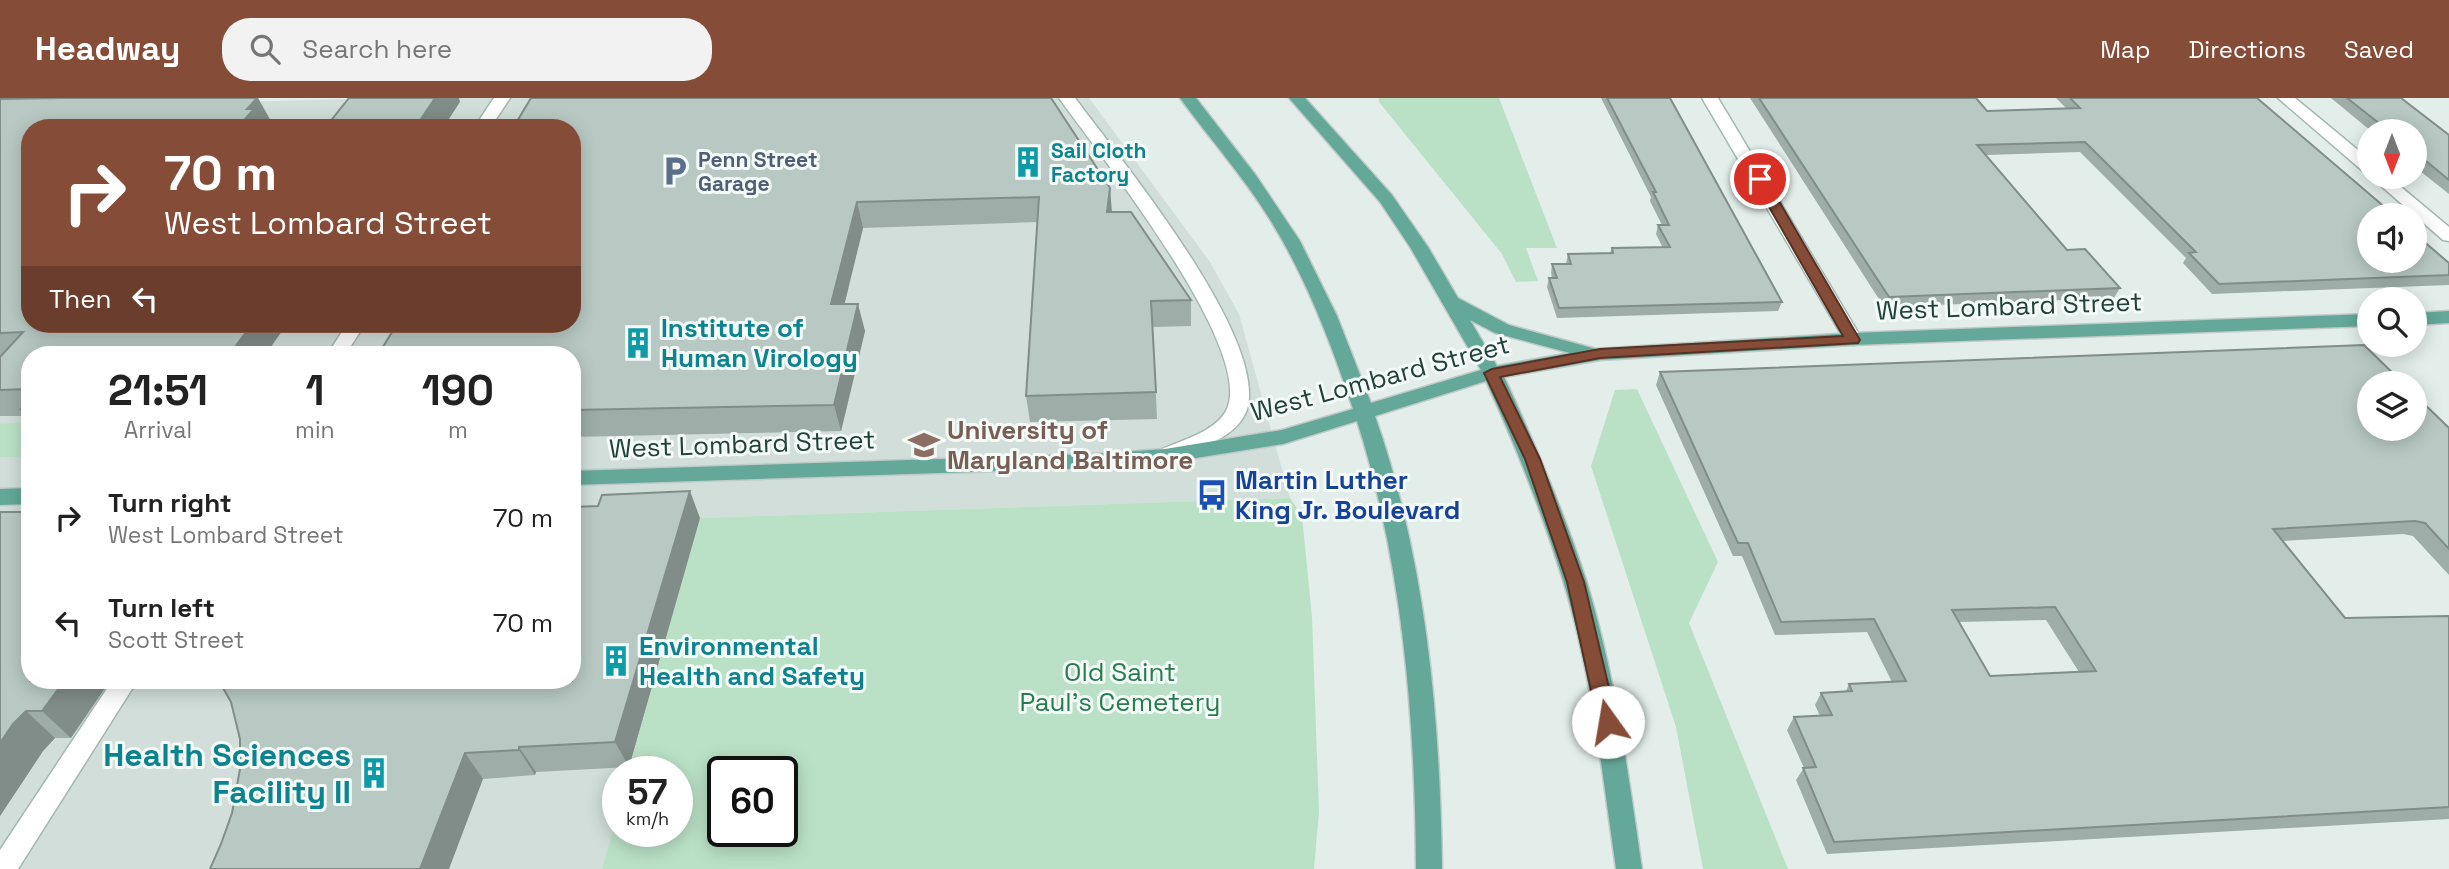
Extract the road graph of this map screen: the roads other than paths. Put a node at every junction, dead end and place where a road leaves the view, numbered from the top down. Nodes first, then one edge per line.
1 (502, 98) edge
2 (1068, 98) edge
3 (1188, 98) edge
4 (1297, 98) edge
5 (1710, 98) edge
6 (2286, 98) edge
7 (488, 119) edge
8 (2357, 158) edge
9 (2393, 189) edge
10 (2449, 236) edge
11 (1451, 302) junction
12 (2449, 317) edge
13 (2427, 318) edge
14 (2357, 321) edge
15 (1853, 340) junction
16 (1600, 354) junction
17 (1492, 373) junction
18 (1363, 415) junction
19 (1165, 456) junction
20 (581, 478) edge
21 (21, 496) edge
22 (0, 497) edge
23 (120, 689) edge
24 (4, 869) edge
25 (1429, 869) edge
26 (1629, 869) edge

1 - 7 street
2 - 19 street
3 - 18 main road
4 - 11 main road
5 - 15 street
6 - 8 street
9 - 10 street
11 - 16 main road
11 - 17 main road
12 - 13 main road
14 - 15 main road, West Lombard Street
15 - 16 main road, West Lombard Street
16 - 17 main road, West Lombard Street
17 - 18 main road, West Lombard Street
17 - 26 main road
18 - 19 main road, West Lombard Street
18 - 25 main road
19 - 20 main road, West Lombard Street
21 - 22 main road
23 - 24 street

